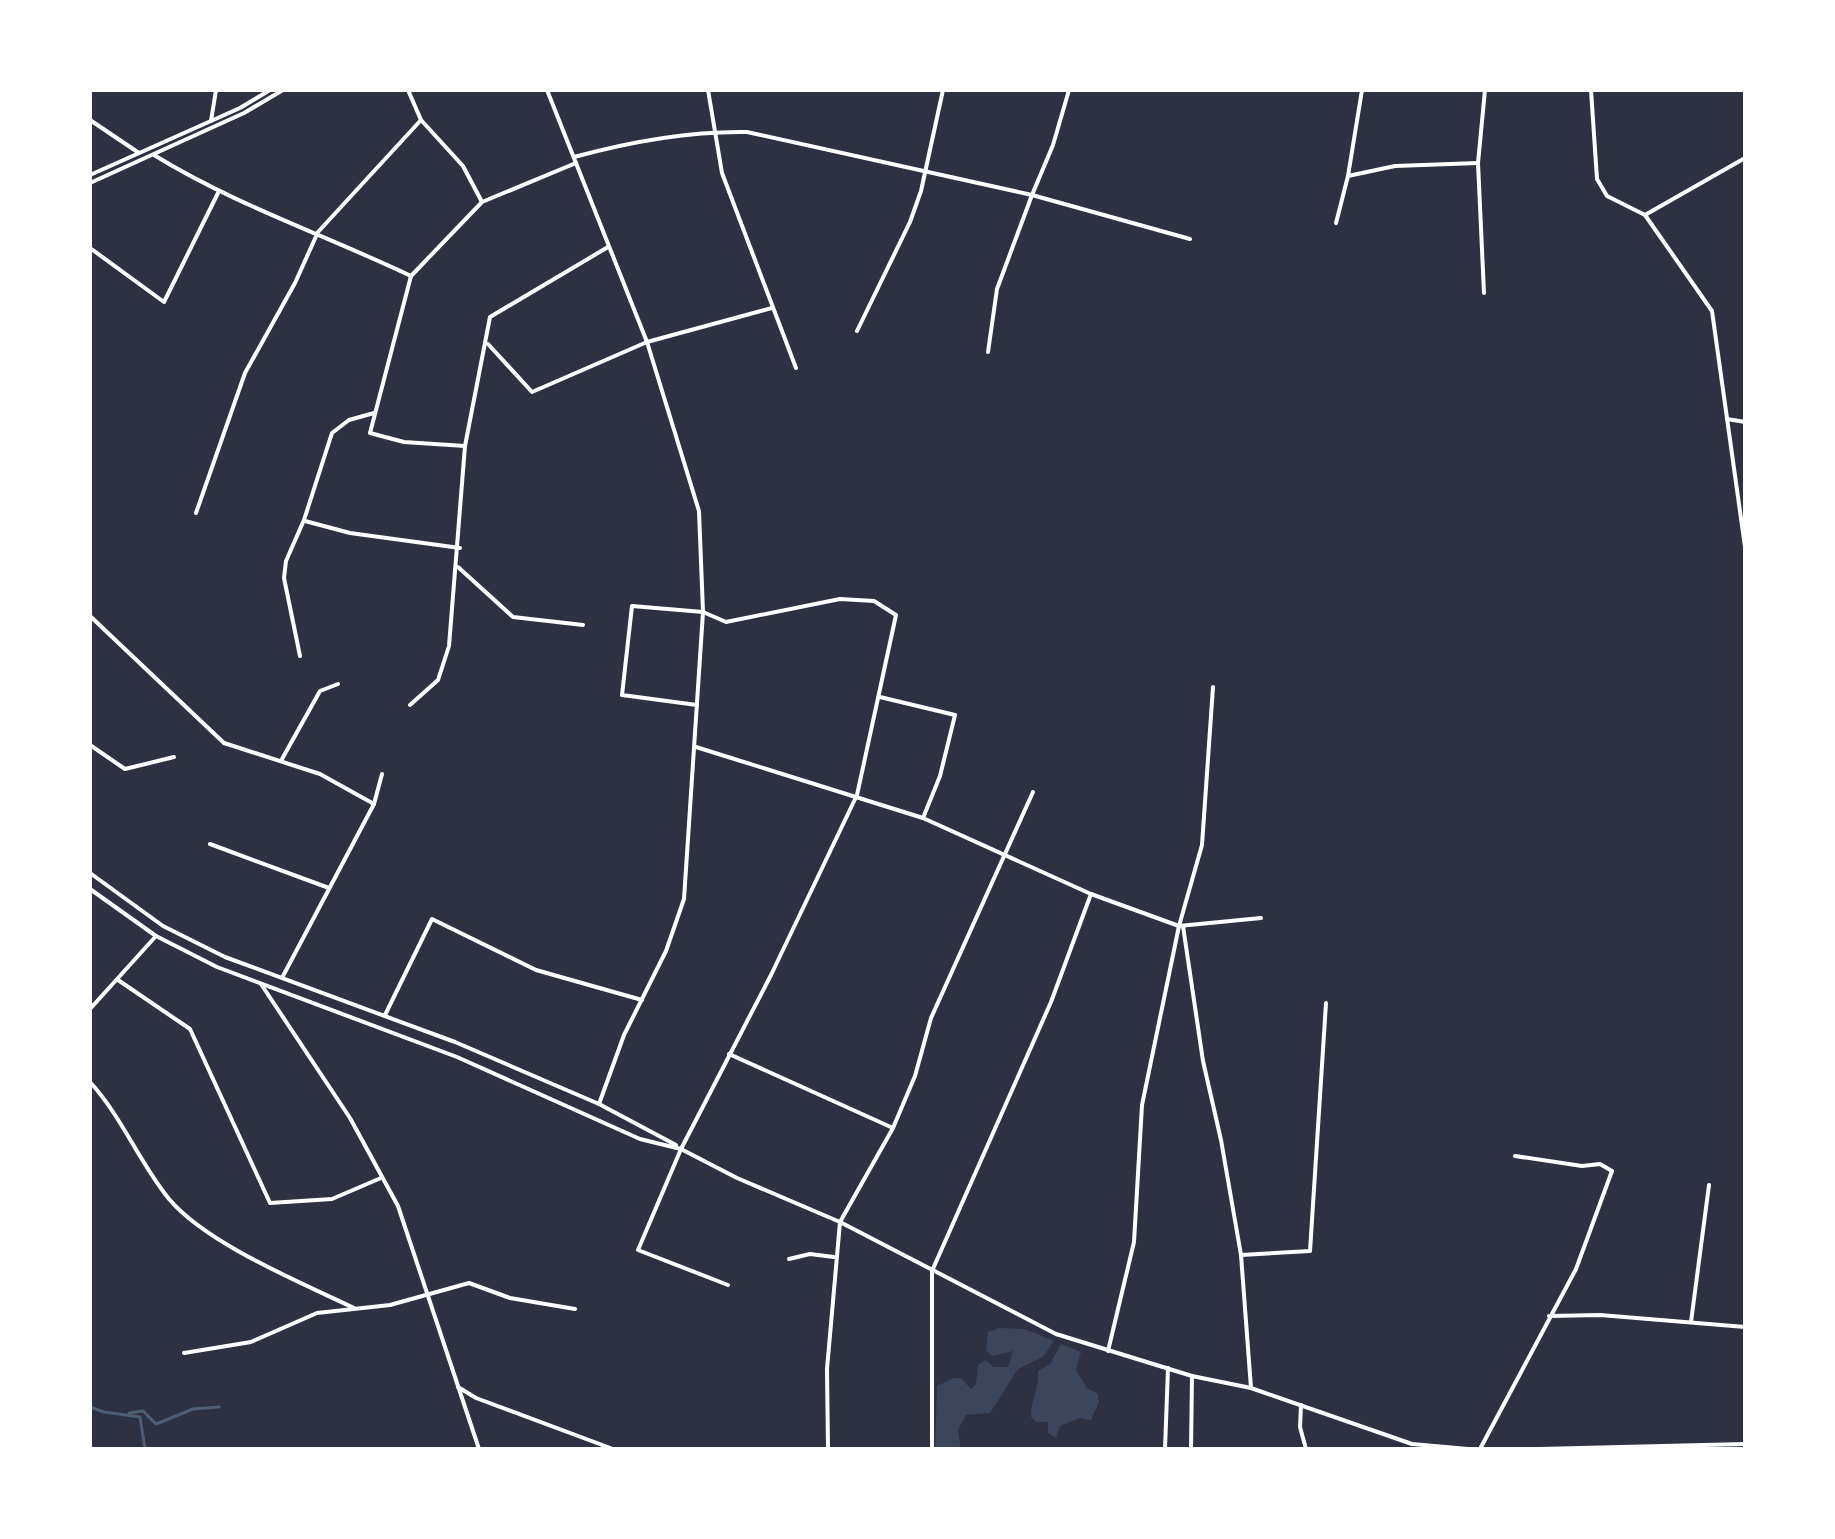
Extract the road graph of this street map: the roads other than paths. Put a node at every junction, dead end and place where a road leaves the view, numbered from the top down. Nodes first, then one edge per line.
1 (216, 90) edge
2 (270, 90) edge
3 (283, 90) edge
4 (408, 90) edge
5 (547, 90) edge
6 (708, 90) edge
7 (943, 90) edge
8 (1069, 90) edge
9 (1362, 90) edge
10 (1485, 90) edge
11 (1591, 90) edge
12 (90, 120) edge
13 (421, 120) junction
14 (211, 121) junction
15 (714, 132) junction
16 (139, 153) junction
17 (154, 155) junction
18 (1745, 158) edge
19 (575, 160) junction
20 (1478, 163) junction
21 (925, 172) junction
22 (90, 175) edge
23 (1348, 176) junction
24 (90, 183) edge
25 (218, 193) junction
26 (1032, 195) junction
27 (482, 202) junction
28 (1645, 215) junction
29 (1336, 223) dead end
30 (318, 232) junction
31 (1190, 239) dead end
32 (608, 247) junction
33 (90, 248) edge
34 (411, 276) junction
35 (1484, 293) dead end
36 (772, 308) junction
37 (857, 331) dead end
38 (647, 342) junction
39 (488, 344) junction
40 (988, 352) dead end
41 (796, 368) dead end
42 (374, 413) junction
43 (1727, 419) junction
44 (1745, 422) edge
45 (465, 446) junction
46 (196, 513) dead end
47 (304, 520) junction
48 (1745, 547) edge
49 (460, 548) junction
50 (458, 567) junction
51 (703, 612) junction
52 (90, 616) edge
53 (583, 625) dead end
54 (300, 656) dead end
55 (338, 684) dead end
56 (1213, 687) dead end
57 (880, 697) junction
58 (410, 705) dead end
59 (697, 705) junction
60 (90, 745) edge
61 (696, 747) junction
62 (174, 757) dead end
63 (282, 759) junction
64 (382, 774) dead end
65 (1033, 792) dead end
66 (857, 795) junction
67 (374, 804) junction
68 (923, 818) junction
69 (210, 844) dead end
70 (1008, 854) junction
71 (90, 873) edge
72 (329, 888) junction
73 (90, 889) edge
74 (1091, 894) junction
75 (1261, 918) dead end
76 (1181, 926) junction
77 (156, 936) junction
78 (283, 976) junction
79 (118, 980) junction
80 (261, 983) junction
81 (642, 1000) junction
82 (1326, 1003) dead end
83 (90, 1009) edge
84 (385, 1016) junction
85 (729, 1054) junction
86 (90, 1082) edge
87 (599, 1104) junction
88 (893, 1128) junction
89 (681, 1149) junction
90 (1515, 1156) dead end
91 (382, 1177) junction
92 (1709, 1185) dead end
93 (840, 1222) junction
94 (1241, 1255) junction
95 (834, 1257) junction
96 (789, 1259) dead end
97 (932, 1271) junction
98 (728, 1285) dead end
99 (429, 1292) junction
100 (357, 1309) junction
101 (575, 1309) dead end
102 (1549, 1316) junction
103 (1691, 1322) junction
104 (1745, 1327) edge
105 (1108, 1351) junction
106 (184, 1353) dead end
107 (1168, 1368) junction
108 (1192, 1376) junction
109 (456, 1385) junction
110 (1251, 1388) junction
111 (1301, 1405) junction
112 (1745, 1444) edge
113 (1412, 1446) edge
114 (479, 1449) edge
115 (613, 1449) edge
116 (828, 1449) edge
117 (932, 1449) edge
118 (1165, 1449) edge
119 (1191, 1449) edge
120 (1306, 1449) edge
121 (1468, 1449) edge
122 (1480, 1449) edge
123 (1539, 1449) edge

1 - 14 street
2 - 14 street
3 - 17 street
4 - 13 street
5 - 19 street
6 - 15 street
7 - 21 street
8 - 26 street
9 - 23 street
10 - 20 street
11 - 28 street
12 - 16 street
13 - 27 street
13 - 30 street
14 - 16 street
15 - 19 street
15 - 21 street
15 - 36 street
16 - 22 street
17 - 24 street
17 - 25 street
18 - 28 street
19 - 27 street
19 - 32 street
20 - 23 street
20 - 35 street
21 - 26 street
21 - 37 street
23 - 29 street
25 - 30 street
25 - 33 street
26 - 31 street
26 - 40 street
27 - 34 street
28 - 43 street
30 - 34 street
30 - 46 street
32 - 38 street
32 - 39 street
34 - 42 street
36 - 38 street
36 - 41 street
38 - 39 street
38 - 51 street
39 - 45 street
42 - 45 street
42 - 47 street
43 - 44 street
43 - 48 street
45 - 49 street
47 - 49 street
47 - 54 street
49 - 50 street
50 - 53 street
50 - 58 street
51 - 57 street
51 - 59 street
51 - 59 street
52 - 63 street
55 - 63 street
56 - 76 street
57 - 66 street
57 - 68 street
59 - 61 street
60 - 62 street
61 - 66 street
61 - 81 street
63 - 67 street
64 - 67 street
65 - 70 street
66 - 68 street
66 - 85 street
67 - 72 street
68 - 70 street
69 - 72 street
70 - 74 street
70 - 88 street
71 - 78 street
72 - 78 street
73 - 77 street
74 - 76 street
74 - 97 street
75 - 76 street
76 - 94 street
76 - 105 street
77 - 79 street
77 - 80 street
78 - 84 street
79 - 83 street
79 - 91 street
80 - 89 street
80 - 91 street
81 - 84 street
81 - 87 street
82 - 94 street
84 - 87 street
85 - 88 street
85 - 89 street
86 - 100 street
87 - 89 street
88 - 93 street
89 - 93 street
89 - 98 street
90 - 102 street
91 - 99 street
92 - 103 street
93 - 95 street
93 - 97 street
94 - 110 street
95 - 96 street
95 - 116 street
97 - 105 street
97 - 117 street
99 - 100 street
99 - 101 street
99 - 109 street
100 - 106 street
102 - 103 street
102 - 122 street
103 - 104 street
105 - 107 street
107 - 108 street
107 - 118 street
108 - 110 street
108 - 119 street
109 - 114 street
109 - 115 street
110 - 111 street
111 - 113 street
111 - 120 street
112 - 123 street
113 - 121 street

